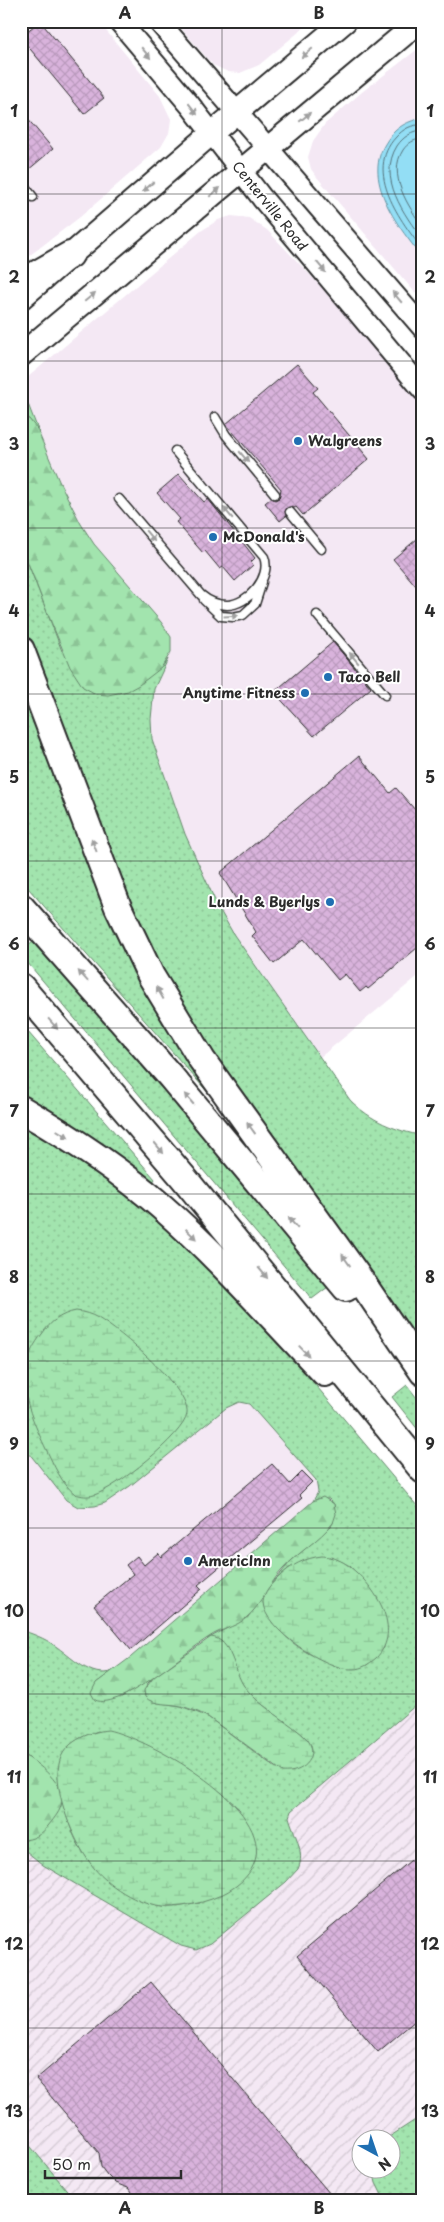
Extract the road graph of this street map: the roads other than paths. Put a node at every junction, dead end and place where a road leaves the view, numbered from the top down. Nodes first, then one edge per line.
1 (119, 21) edge
2 (158, 21) edge
3 (345, 21) edge
4 (420, 21) edge
5 (236, 112) junction
6 (212, 133) junction
7 (268, 148) junction
8 (241, 171) junction
9 (21, 182) edge
10 (33, 196) dead end
11 (70, 255) junction
12 (21, 283) edge
13 (21, 298) edge
14 (423, 328) edge
15 (21, 355) edge
16 (423, 390) edge
17 (215, 418) dead end
18 (175, 451) dead end
19 (275, 494) dead end
20 (119, 499) dead end
21 (290, 512) dead end
22 (321, 549) dead end
23 (264, 578) junction
24 (194, 589) junction
25 (317, 615) dead end
26 (21, 650) edge
27 (385, 695) dead end
28 (21, 907) edge
29 (21, 988) edge
30 (21, 1109) edge
31 (423, 1372) edge
32 (423, 1384) edge
33 (423, 1470) edge
34 (423, 1474) edge

1 -> 6 main road, Centerville Road
2 - 5 main road
3 -> 5 main road
7 -> 4 main road
5 - 6 main road
5 - 7 main road
6 - 8 main road, Centerville Road
6 -> 11 main road
7 - 8 main road
14 -> 7 main road
15 -> 8 main road
8 -> 16 main road, Centerville Road
9 - 10 lane
11 - 12 highway
11 - 13 main road
17 -> 19 lane
23 -> 18 lane
20 -> 24 lane
21 - 22 lane
23 - 24 lane
24 -> 23 lane
27 -> 25 lane
31 -> 26 highway
32 -> 28 highway
29 -> 33 highway
30 -> 34 highway

